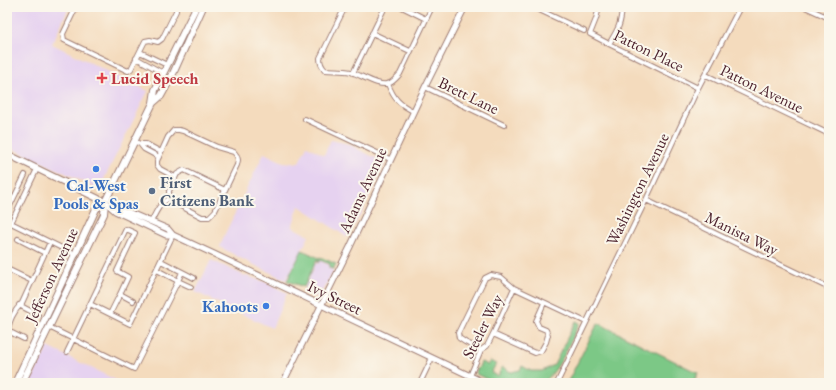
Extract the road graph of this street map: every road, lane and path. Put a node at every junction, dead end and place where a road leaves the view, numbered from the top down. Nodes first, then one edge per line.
1 (76, 7) edge
2 (176, 7) edge
3 (196, 7) edge
4 (203, 7) edge
5 (345, 7) edge
6 (385, 7) edge
7 (402, 7) edge
8 (432, 7) edge
9 (465, 7) edge
10 (533, 7) edge
11 (599, 7) edge
12 (622, 7) edge
13 (740, 7) edge
14 (805, 7) edge
15 (829, 18) edge
16 (426, 19) junction
17 (584, 31) dead end
18 (372, 33) junction
19 (609, 44) junction
20 (175, 49) junction
21 (410, 51) junction
22 (140, 52) junction
23 (149, 56) junction
24 (136, 58) junction
25 (146, 63) junction
26 (167, 65) junction
27 (163, 73) junction
28 (353, 73) junction
29 (706, 75) junction
30 (172, 76) junction
31 (388, 84) junction
32 (425, 87) junction
33 (698, 88) junction
34 (153, 103) junction
35 (414, 111) junction
36 (305, 119) dead end
37 (504, 125) dead end
38 (829, 134) edge
39 (137, 143) junction
40 (161, 152) junction
41 (7, 154) edge
42 (159, 157) junction
43 (390, 159) junction
44 (37, 169) junction
45 (24, 175) dead end
46 (175, 177) junction
47 (22, 180) junction
48 (30, 183) junction
49 (225, 190) junction
50 (168, 198) junction
51 (646, 200) junction
52 (105, 202) junction
53 (7, 212) edge
54 (9, 222) edge
55 (151, 222) junction
56 (173, 235) junction
57 (18, 239) dead end
58 (50, 242) junction
59 (45, 253) junction
60 (76, 255) junction
61 (161, 261) junction
62 (7, 269) edge
63 (156, 270) junction
64 (182, 272) junction
65 (194, 278) dead end
66 (32, 281) junction
67 (178, 281) junction
68 (191, 287) dead end
69 (514, 288) junction
70 (829, 288) edge
71 (120, 294) junction
72 (133, 301) dead end
73 (544, 303) junction
74 (90, 304) junction
75 (19, 305) junction
76 (322, 305) junction
77 (110, 314) junction
78 (38, 315) dead end
79 (586, 322) junction
80 (49, 327) junction
81 (7, 331) edge
82 (39, 332) junction
83 (493, 334) junction
84 (24, 340) dead end
85 (73, 340) junction
86 (39, 347) junction
87 (481, 350) junction
88 (67, 352) dead end
89 (432, 358) junction
90 (470, 376) junction
91 (15, 383) edge
92 (22, 383) edge
93 (283, 383) edge
94 (420, 383) edge
95 (485, 383) edge
96 (557, 383) edge

1 - 24 street
2 - 22 street
3 - 20 main road, Jefferson Avenue
4 - 30 main road, Jefferson Avenue
5 - 28 street
6 - 18 street
7 - 16 street
8 - 16 street
9 - 32 street, Adams Avenue
10 - 17 street
11 - 19 street, Patton Place
12 - 19 street
13 - 29 street, Washington Avenue
14 - 15 street
16 - 21 street
18 - 21 street
18 - 28 street
19 - 33 street, Patton Place
20 - 26 main road, Jefferson Avenue
20 - 30 main road
21 - 31 street
22 - 23 street
22 - 24 street
23 - 25 street
23 - 26 street
24 - 25 street
25 - 27 street
26 - 27 main road, Jefferson Avenue
27 - 34 main road, Jefferson Avenue
28 - 31 street
29 - 33 street, Washington Avenue
29 - 38 street, Patton Avenue
30 - 34 main road, Jefferson Avenue
31 - 35 street
32 - 35 street, Adams Avenue
32 - 37 street, Brett Lane
33 - 51 street, Washington Avenue
34 - 39 main road, Jefferson Avenue
35 - 43 street, Adams Avenue
36 - 43 street
39 - 40 street
39 - 42 street
39 - 52 main road, Jefferson Avenue
40 - 42 street
40 - 49 street
41 - 44 main road
42 - 46 street
43 - 76 street, Adams Avenue
44 - 48 street
44 - 52 main road
45 - 47 street
46 - 49 street
46 - 50 street
47 - 48 street
47 - 53 street
48 - 54 street
49 - 50 street
50 - 55 street
51 - 70 street, Manista Way
51 - 79 street, Washington Avenue
52 - 55 street, Ivy Street
52 - 56 street, Ivy Street
52 - 60 main road, Jefferson Avenue
52 - 80 main road, Jefferson Avenue
54 - 58 street
55 - 56 street, Ivy Street
56 - 61 street
56 - 76 street, Ivy Street
57 - 59 street
58 - 59 street
58 - 60 street
59 - 66 street
60 - 82 main road, Jefferson Avenue
61 - 63 street
61 - 64 street
62 - 66 street
63 - 67 street
63 - 77 street
64 - 65 street
64 - 67 street
66 - 75 street
67 - 68 street
67 - 85 street
69 - 73 street
69 - 83 street, Steeler Way
69 - 87 street
71 - 72 street
71 - 74 street
71 - 77 street
73 - 79 street
73 - 83 street
74 - 77 street
74 - 85 street
75 - 78 street
75 - 81 street
76 - 89 street, Ivy Street
76 - 93 street, Adams Avenue
79 - 96 street, Washington Avenue
80 - 85 street
80 - 86 main road, Jefferson Avenue
81 - 84 street
82 - 86 main road
82 - 91 main road, Jefferson Avenue
83 - 87 street, Steeler Way
85 - 88 street
86 - 92 main road, Jefferson Avenue
87 - 90 street, Steeler Way
89 - 90 street, Ivy Street
89 - 94 street
90 - 95 street, Ivy Street

